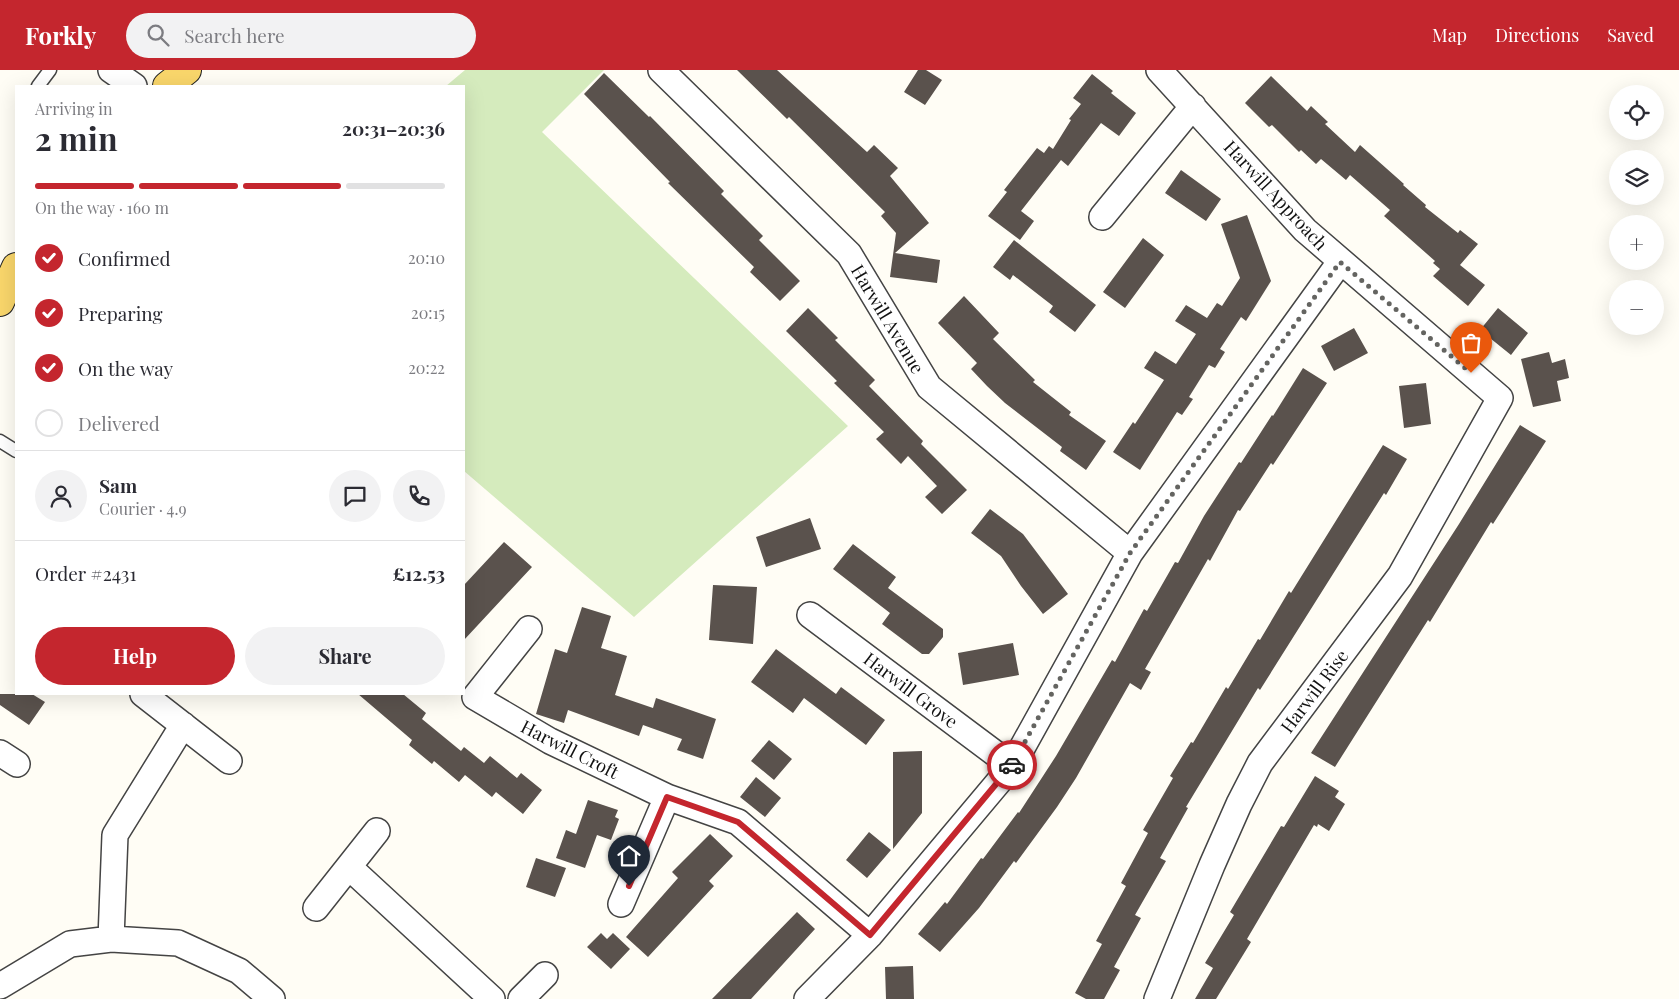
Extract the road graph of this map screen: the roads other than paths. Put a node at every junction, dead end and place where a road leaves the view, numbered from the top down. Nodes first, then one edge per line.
1 (50, 70) edge
2 (111, 70) edge
3 (187, 70) edge
4 (661, 70) edge
5 (1159, 70) edge
6 (39, 85) edge
7 (133, 85) edge
8 (168, 85) edge
9 (1193, 106) junction
10 (1102, 217) dead end
11 (1340, 262) junction
12 (15, 269) edge
13 (0, 302) edge
14 (1500, 398) joint
15 (0, 441) edge
16 (15, 450) edge
17 (1130, 553) junction
18 (810, 614) dead end
19 (529, 629) dead end
20 (470, 693) edge
21 (144, 695) edge
22 (183, 725) junction
23 (229, 761) dead end
24 (1012, 766) junction
25 (667, 797) junction
26 (377, 831) dead end
27 (349, 866) junction
28 (621, 904) dead end
29 (316, 908) dead end
30 (870, 935) junction
31 (112, 939) junction
32 (545, 975) dead end
33 (0, 986) edge
34 (272, 999) edge
35 (492, 999) edge
36 (521, 999) edge
37 (808, 999) edge
38 (1157, 999) edge

1 - 6 lane
2 - 7 street
3 - 8 main road
4 - 17 street, Harwill Avenue
5 - 9 street, Harwill Approach
9 - 10 street
9 - 11 street, Harwill Approach
11 - 14 street, Harwill Approach
11 - 17 street
12 - 13 main road
14 - 38 street, Harwill Rise
15 - 16 lane
17 - 24 street
18 - 24 street, Harwill Grove
19 - 20 street, Harwill Croft
20 - 25 street, Harwill Croft
21 - 22 street
22 - 23 street
22 - 31 street
24 - 30 street
25 - 28 street
25 - 30 street, Harwill Croft
26 - 27 street
27 - 29 street
27 - 35 street
30 - 37 street
31 - 33 street
31 - 34 street
32 - 36 street

